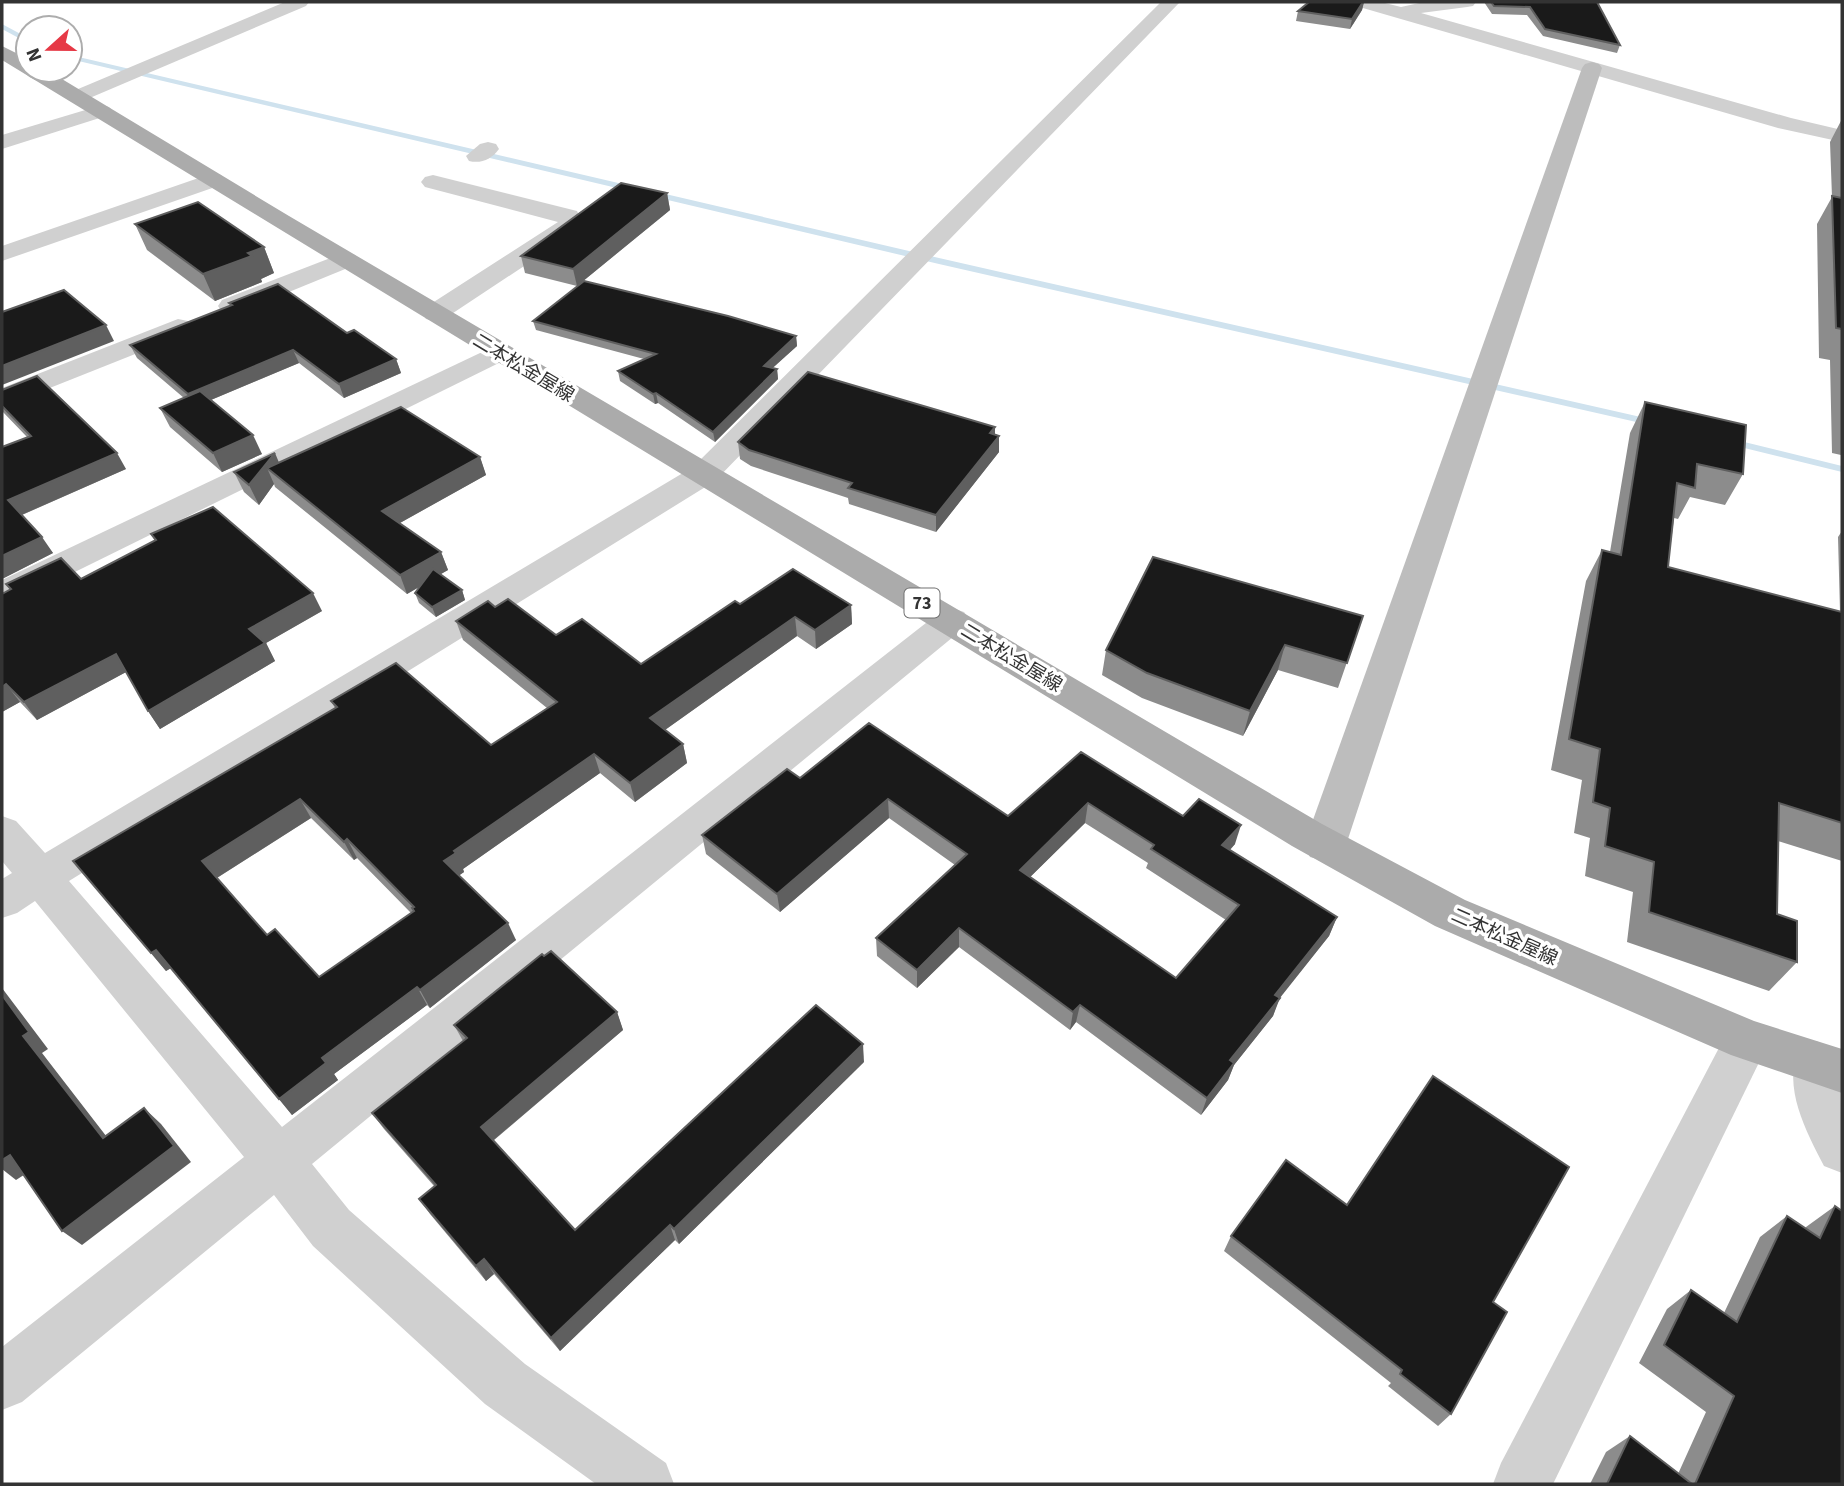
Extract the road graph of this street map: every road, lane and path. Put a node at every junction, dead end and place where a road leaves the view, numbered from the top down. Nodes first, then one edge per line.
1 (300, 2) edge
2 (1171, 2) edge
3 (1362, 2) edge
4 (1467, 2) edge
5 (1442, 3) edge
6 (1397, 12) junction
7 (12, 59) edge
8 (1592, 68) junction
9 (90, 103) junction
10 (1842, 124) edge
11 (1817, 130) junction
12 (1842, 136) edge
13 (2, 142) edge
14 (213, 180) junction
15 (433, 183) dead end
16 (2, 254) edge
17 (346, 260) junction
18 (435, 313) junction
19 (499, 352) junction
20 (2, 398) edge
21 (704, 474) junction
22 (2, 594) edge
23 (952, 621) junction
24 (2, 832) edge
25 (1325, 845) junction
26 (21, 888) edge
27 (1747, 1040) junction
28 (1829, 1067) edge
29 (1842, 1149) edge
30 (278, 1160) junction
31 (2, 1382) edge
32 (645, 1484) edge
33 (1521, 1484) edge

1 - 9 street
2 - 21 street
3 - 6 street
4 - 5 street
5 - 6 street
6 - 8 street
7 - 9 main road, 二本松金屋線 / 73
8 - 11 street
8 - 25 street
9 - 13 street
9 - 14 main road, 二本松金屋線 / 73
10 - 11 street
11 - 12 street
14 - 16 street
14 - 17 main road, 二本松金屋線 / 73
15 - 18 street
17 - 18 main road, 二本松金屋線 / 73
17 - 20 street
18 - 19 main road, 二本松金屋線 / 73
19 - 21 main road, 二本松金屋線 / 73
19 - 22 street
21 - 23 main road, 二本松金屋線 / 73
21 - 26 street
23 - 25 main road, 二本松金屋線 / 73
23 - 30 street
24 - 26 street
25 - 27 main road, 二本松金屋線 / 73
26 - 30 street
27 - 28 main road, 二本松金屋線 / 73
27 - 33 street
28 - 29 street
30 - 31 street
30 - 32 street

